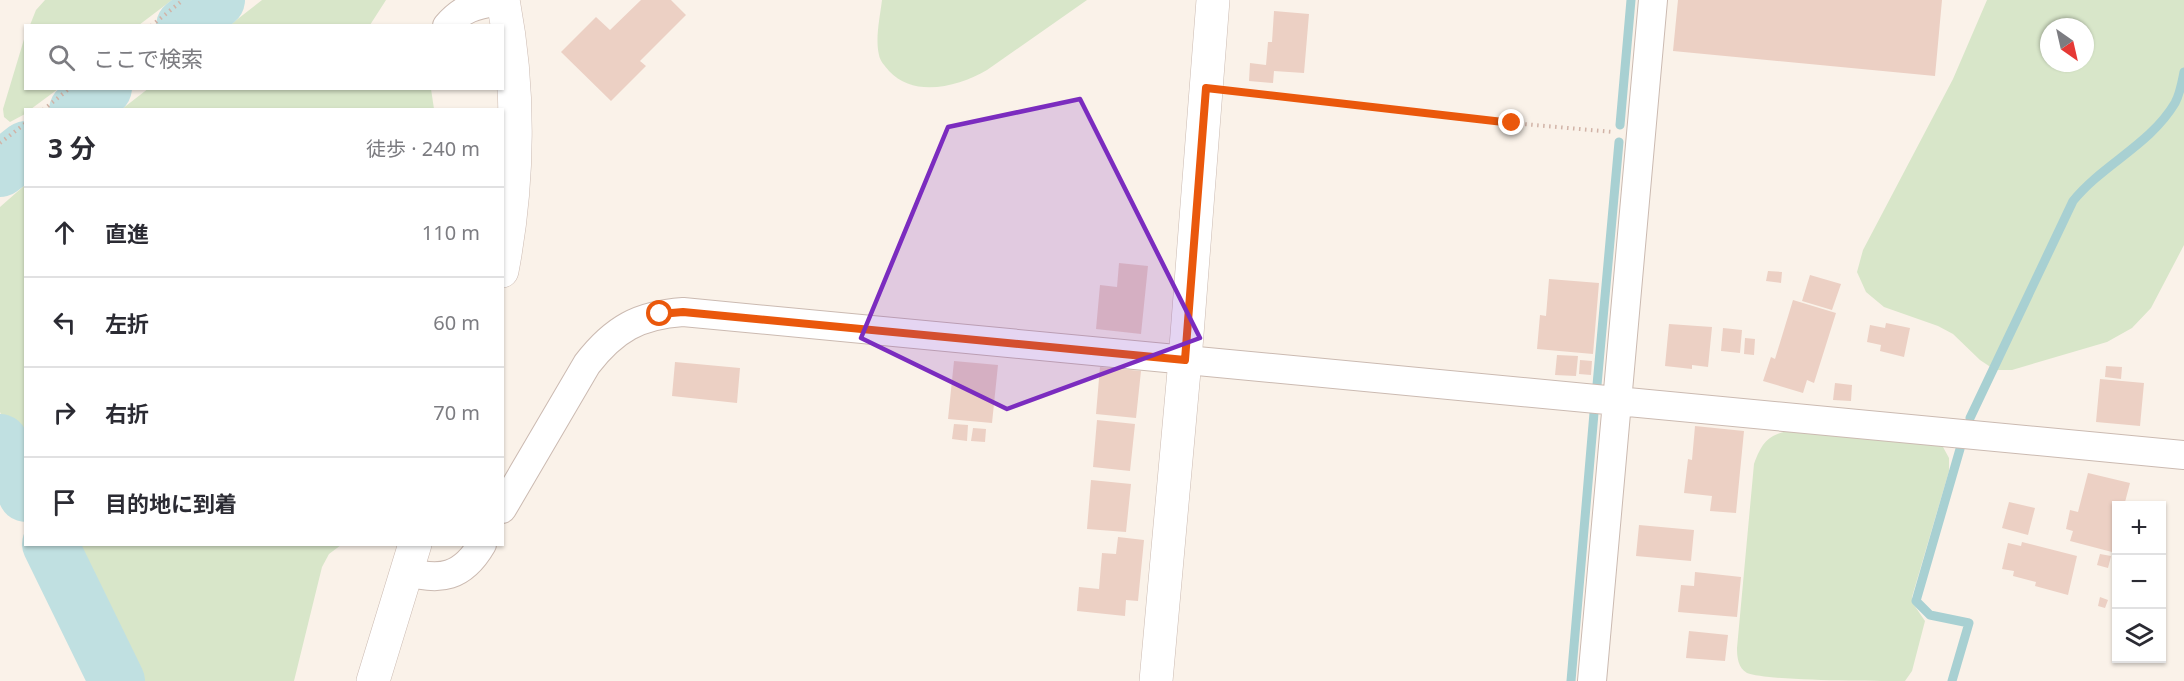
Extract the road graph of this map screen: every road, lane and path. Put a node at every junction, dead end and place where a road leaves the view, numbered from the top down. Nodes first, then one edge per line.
1 (183, 0) edge
2 (503, 0) edge
3 (1213, 0) edge
4 (1653, 0) edge
5 (153, 24) edge
6 (449, 24) edge
7 (1206, 88) junction
8 (68, 90) edge
9 (45, 108) edge
10 (24, 125) edge
11 (1641, 134) junction
12 (0, 143) edge
13 (507, 199) edge
14 (504, 242) edge
15 (1185, 360) junction
16 (1617, 401) junction
17 (2184, 454) edge
18 (504, 506) edge
19 (480, 546) edge
20 (410, 558) edge
21 (373, 681) edge
22 (1156, 681) edge
23 (1592, 681) edge

1 - 5 path
2 - 6 street
2 - 13 street
3 - 7 street
4 - 11 street
7 - 11 path
7 - 15 street
8 - 9 path
10 - 12 path
11 - 16 street
13 - 14 street
15 - 16 street
15 - 18 street
15 - 22 street
16 - 17 street
16 - 23 street
19 - 20 street
20 - 21 street

